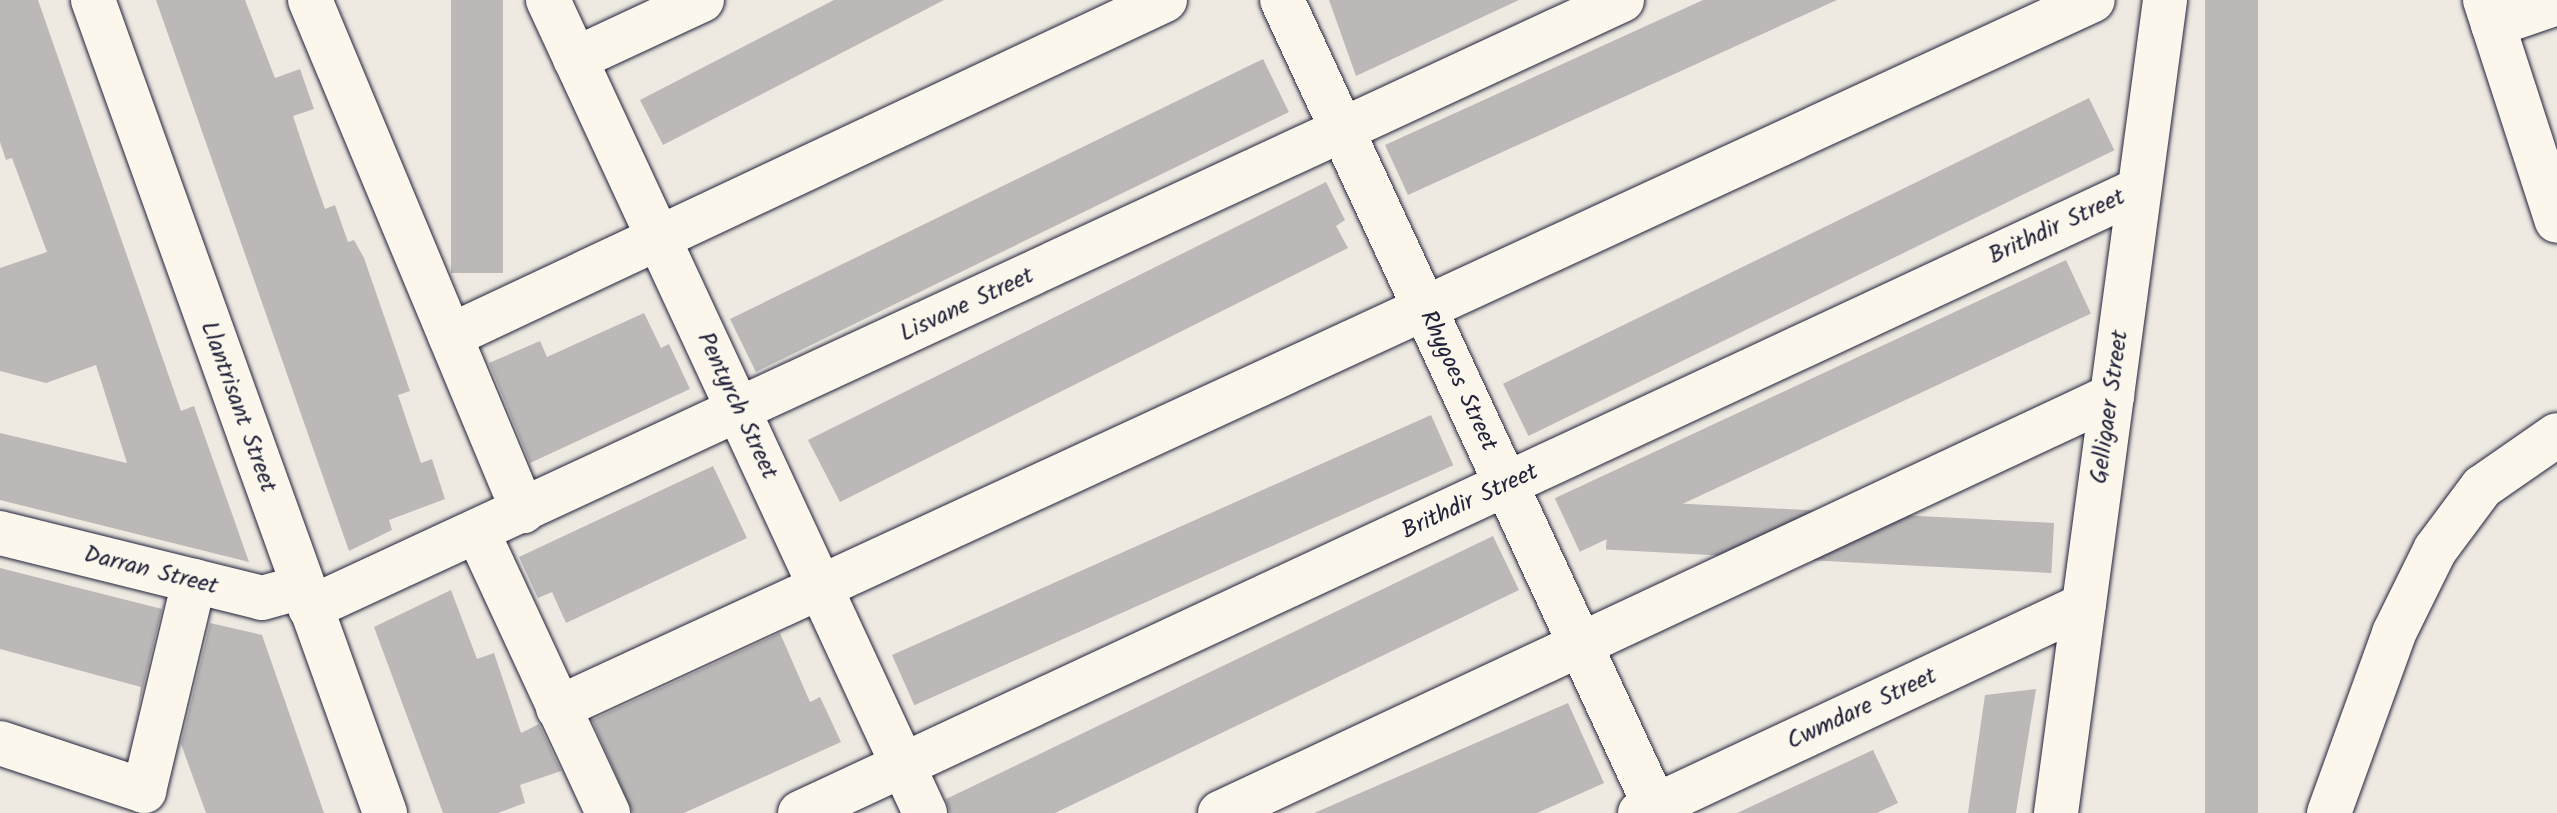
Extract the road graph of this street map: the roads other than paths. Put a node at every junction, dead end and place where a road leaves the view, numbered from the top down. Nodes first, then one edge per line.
1 (93, 0) edge
2 (310, 0) edge
3 (548, 0) edge
4 (702, 0) edge
5 (1165, 0) edge
6 (1282, 0) edge
7 (1622, 0) edge
8 (2093, 0) edge
9 (2165, 0) edge
10 (2557, 3) edge
11 (2489, 12) edge
12 (575, 59) junction
13 (1341, 131) junction
14 (2138, 190) junction
15 (2557, 221) edge
16 (658, 238) junction
17 (1424, 308) junction
18 (450, 336) junction
19 (2112, 396) junction
20 (739, 411) junction
21 (2557, 435) edge
22 (1505, 485) junction
23 (523, 511) junction
24 (0, 533) edge
25 (478, 533) junction
26 (194, 581) junction
27 (823, 590) junction
28 (306, 598) junction
29 (2084, 605) junction
30 (1581, 645) junction
31 (558, 708) junction
32 (0, 743) edge
33 (903, 765) junction
34 (1648, 809) edge
35 (385, 813) edge
36 (608, 813) edge
37 (800, 813) edge
38 (925, 813) edge
39 (1220, 813) edge
40 (2056, 813) edge
41 (2329, 813) edge

1 - 28 street, Llantrisant Street
2 - 18 street
3 - 12 street, Pentyrch Street
4 - 12 street
5 - 16 street
6 - 13 street, Rhygoes Street
7 - 13 street, Lisvane Street
8 - 17 street
9 - 14 street, Gelligaer Street
10 - 11 street
11 - 15 street
12 - 16 street, Pentyrch Street
13 - 17 street, Rhygoes Street
13 - 20 street, Lisvane Street
14 - 19 street, Gelligaer Street
14 - 22 street, Brithdir Street
16 - 18 street
16 - 20 street, Pentyrch Street
17 - 22 street, Rhygoes Street
17 - 27 street
18 - 23 street
19 - 29 street, Gelligaer Street
19 - 30 street
20 - 23 street, Lisvane Street
20 - 27 street, Pentyrch Street
21 - 41 street
22 - 30 street, Rhygoes Street
22 - 33 street, Brithdir Street
23 - 25 street, Lisvane Street
24 - 26 street, Darran Street
25 - 28 street, Lisvane Street
25 - 31 street
26 - 28 street, Darran Street
26 - 32 street
27 - 31 street
27 - 33 street, Pentyrch Street
28 - 35 street, Llantrisant Street
29 - 34 street, Cwmdare Street
29 - 40 street, Gelligaer Street
30 - 34 street, Rhygoes Street
30 - 39 street
31 - 36 street
33 - 37 street, Brithdir Street
33 - 38 street, Pentyrch Street

